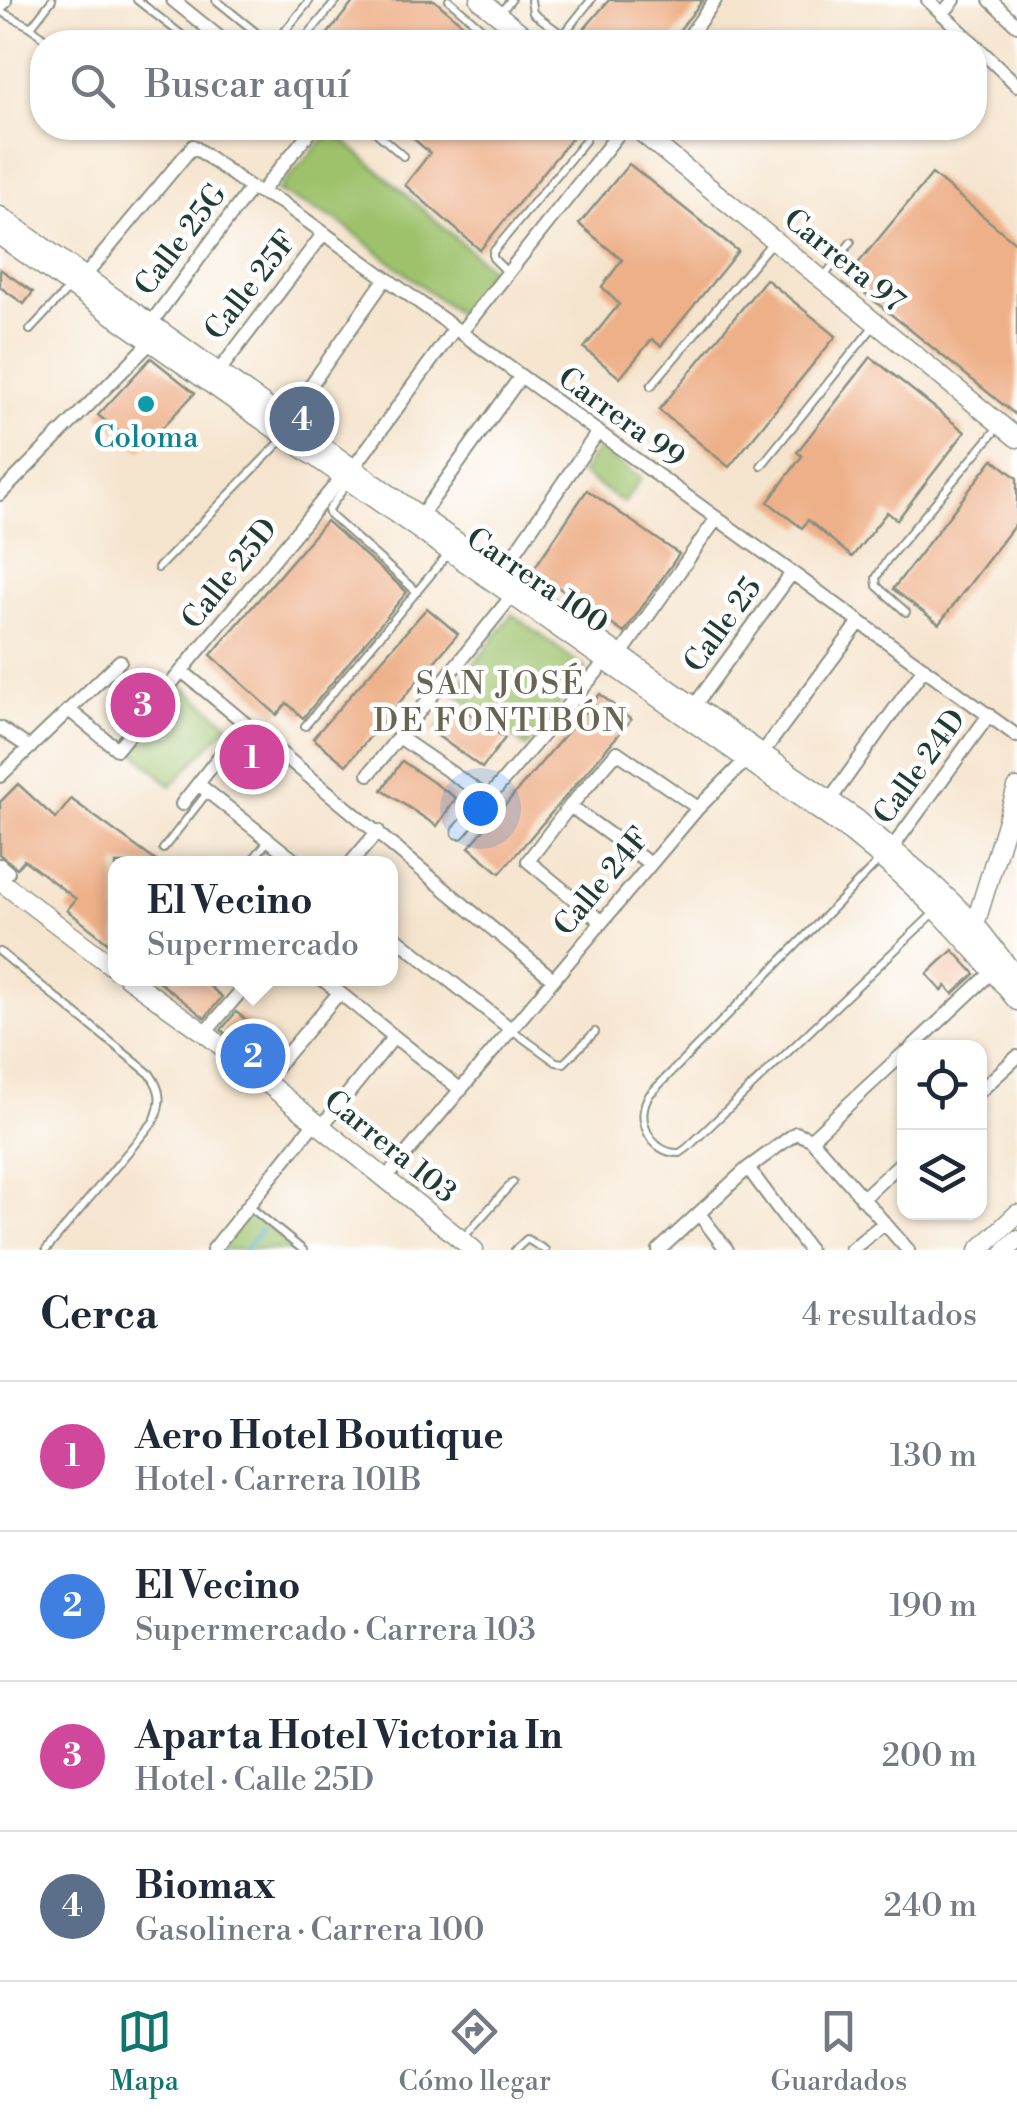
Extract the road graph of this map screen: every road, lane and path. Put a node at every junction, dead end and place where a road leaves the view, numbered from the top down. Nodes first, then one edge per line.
1 (52, 0) edge
2 (137, 0) edge
3 (173, 0) edge
4 (216, 0) edge
5 (310, 0) edge
6 (338, 0) edge
7 (448, 0) edge
8 (480, 0) edge
9 (511, 0) edge
10 (530, 0) edge
11 (591, 0) edge
12 (716, 0) edge
13 (928, 0) edge
14 (954, 0) edge
15 (990, 0) edge
16 (0, 10) edge
17 (942, 14) junction
18 (498, 15) junction
19 (1017, 25) edge
20 (31, 27) junction
21 (34, 30) edge
22 (176, 30) edge
23 (209, 30) edge
24 (253, 30) edge
25 (286, 30) edge
26 (312, 30) edge
27 (484, 30) edge
28 (517, 30) edge
29 (555, 30) edge
30 (566, 30) edge
31 (694, 30) edge
32 (959, 30) edge
33 (987, 56) edge
34 (1017, 85) edge
35 (302, 140) edge
36 (385, 140) edge
37 (585, 140) edge
38 (613, 140) edge
39 (651, 140) edge
40 (403, 156) dead end
41 (256, 190) junction
42 (0, 216) edge
43 (324, 233) junction
44 (0, 236) edge
45 (774, 240) junction
46 (851, 242) dead end
47 (508, 272) junction
48 (386, 278) junction
49 (822, 279) junction
50 (78, 281) junction
51 (876, 323) junction
52 (30, 330) dead end
53 (458, 330) junction
54 (155, 332) junction
55 (219, 370) junction
56 (521, 376) junction
57 (651, 386) dead end
58 (1000, 424) junction
59 (286, 428) junction
60 (598, 432) junction
61 (1017, 438) edge
62 (761, 466) dead end
63 (348, 475) junction
64 (0, 494) edge
65 (716, 518) junction
66 (416, 522) junction
67 (449, 554) junction
68 (158, 568) dead end
69 (502, 571) junction
70 (792, 573) junction
71 (417, 592) junction
72 (511, 597) junction
73 (906, 612) dead end
74 (860, 622) junction
75 (613, 658) junction
76 (120, 661) dead end
77 (924, 668) junction
78 (182, 671) junction
79 (694, 706) junction
80 (69, 710) junction
81 (988, 715) junction
82 (245, 724) junction
83 (305, 726) dead end
84 (0, 728) edge
85 (1017, 736) edge
86 (399, 738) junction
87 (30, 748) junction
88 (753, 755) junction
89 (370, 774) dead end
90 (0, 776) edge
91 (203, 788) junction
92 (1017, 788) edge
93 (488, 798) junction
94 (830, 800) junction
95 (182, 804) dead end
96 (570, 806) junction
97 (698, 808) junction
98 (1012, 825) edge
99 (378, 831) junction
100 (459, 832) dead end
101 (268, 841) junction
102 (164, 849) dead end
103 (887, 853) junction
104 (256, 856) edge
105 (288, 856) edge
106 (357, 856) edge
107 (649, 863) junction
108 (3, 872) edge
109 (938, 910) junction
110 (602, 922) junction
111 (973, 933) junction
112 (398, 940) edge
113 (0, 952) edge
114 (108, 962) edge
115 (994, 972) junction
116 (1017, 978) edge
117 (553, 979) junction
118 (139, 986) edge
119 (245, 986) edge
120 (332, 986) edge
121 (339, 992) junction
122 (1017, 1001) edge
123 (512, 1030) junction
124 (595, 1032) dead end
125 (205, 1033) junction
126 (394, 1037) junction
127 (920, 1040) edge
128 (1017, 1057) edge
129 (897, 1060) edge
130 (264, 1082) junction
131 (987, 1085) edge
132 (461, 1090) junction
133 (318, 1125) junction
134 (805, 1136) junction
135 (897, 1166) edge
136 (748, 1168) junction
137 (385, 1179) junction
138 (513, 1182) dead end
139 (862, 1199) junction
140 (250, 1208) junction
141 (1017, 1214) edge
142 (700, 1215) junction
143 (884, 1224) junction
144 (468, 1245) edge
145 (46, 1250) edge
146 (214, 1250) edge
147 (303, 1250) edge
148 (515, 1250) edge
149 (545, 1250) edge
150 (660, 1250) edge
151 (727, 1250) edge
152 (809, 1250) edge
153 (851, 1250) edge
154 (908, 1250) edge
155 (980, 1250) edge

1 - 20 lane
2 - 22 lane
3 - 23 street
4 - 24 lane
5 - 25 lane
6 - 26 lane
7 - 27 lane
8 - 18 main road
9 - 18 lane
10 - 29 lane
11 - 30 lane
12 - 31 street
13 - 17 street
14 - 17 street
15 - 19 street
16 - 20 lane
17 - 32 street
18 - 28 main road
20 - 21 lane
33 - 34 street
35 - 41 street, Calle 25G
36 - 40 lane
37 - 47 lane
38 - 47 street, Calle 25D
39 - 45 main road, Carrera 97
41 - 43 street, Carrera 99
41 - 50 street, Carrera 99
41 - 54 street, Calle 25G
42 - 50 main road, Carrera 100
43 - 48 street, Carrera 99
43 - 55 street, Calle 25F
44 - 50 main road, Carrera 100
45 - 49 main road, Carrera 97
45 - 57 lane
46 - 49 lane
47 - 53 street, Calle 25D
48 - 53 street, Carrera 99
48 - 59 street
49 - 51 main road, Carrera 97
50 - 52 lane
50 - 54 main road, Carrera 100
51 - 58 main road, Carrera 97
51 - 62 lane
53 - 56 street, Carrera 99
53 - 63 street, Calle 25D
54 - 55 main road, Carrera 100
54 - 59 main road, Carrera 100
54 - 64 street, Calle 25G
55 - 59 main road, Carrera 100
56 - 60 street, Carrera 99
56 - 66 street
58 - 61 main road, Carrera 97
58 - 73 lane
59 - 63 main road, Carrera 100
59 - 68 lane
60 - 65 street, Carrera 99
60 - 69 street
63 - 66 main road, Carrera 100
63 - 71 lane
63 - 78 street, Calle 25D
65 - 70 street, Carrera 99
65 - 75 street
66 - 67 main road, Carrera 100
66 - 69 main road, Carrera 100
67 - 71 lane
67 - 72 main road, Carrera 100
69 - 75 main road, Carrera 100
70 - 74 street, Carrera 99
70 - 79 street, Calle 25
71 - 83 lane
72 - 75 main road, Carrera 100
72 - 86 street
74 - 77 street, Carrera 99
74 - 88 street, Calle 24F
75 - 79 main road, Carrera 100
75 - 88 main road, Carrera 100
75 - 93 street
76 - 80 street
77 - 81 street, Carrera 99
77 - 94 street
78 - 80 street, Calle 25D
78 - 82 street
79 - 88 main road, Carrera 100
80 - 87 street
81 - 85 street, Carrera 99
81 - 103 street, Calle 24D
82 - 91 street
82 - 99 street
84 - 87 street
86 - 89 street
86 - 93 street
87 - 90 street
88 - 94 main road, Carrera 100
88 - 97 street, Calle 24F
88 - 103 main road, Carrera 100
91 - 95 street
91 - 101 street
91 - 102 lane
92 - 98 main road
93 - 100 street
94 - 103 main road, Carrera 100
96 - 97 street
96 - 107 street
96 - 110 street
97 - 107 street, Calle 24F
98 - 111 main road
99 - 106 street
99 - 117 street
101 - 104 lane
101 - 105 street
103 - 109 main road, Carrera 100
103 - 109 lane
103 - 111 main road, Carrera 100
107 - 110 street, Calle 24F
108 - 114 main road
109 - 111 main road, Carrera 100
110 - 117 street, Calle 24F
111 - 115 main road, Carrera 100
111 - 116 main road, Carrera 100
112 - 123 street
113 - 145 lane
115 - 122 main road, Carrera 100
115 - 127 street
117 - 123 street, Calle 24F
118 - 125 main road, Carrera 103
119 - 125 street
120 - 121 street
121 - 126 street
121 - 130 street
123 - 124 lane
123 - 132 street, Calle 24F
125 - 130 main road, Carrera 103
126 - 132 street
126 - 133 street
128 - 131 street
129 - 134 street
130 - 133 main road, Carrera 103
132 - 137 street, Calle 24F
133 - 137 main road, Carrera 103
133 - 140 street
134 - 136 street
134 - 139 street
135 - 139 street
136 - 142 street
136 - 152 street
137 - 144 main road, Carrera 103
138 - 144 lane
139 - 143 street
140 - 146 street
140 - 147 lane
141 - 155 main road
142 - 150 street
142 - 151 street
143 - 153 street
143 - 154 street
148 - 149 lane

